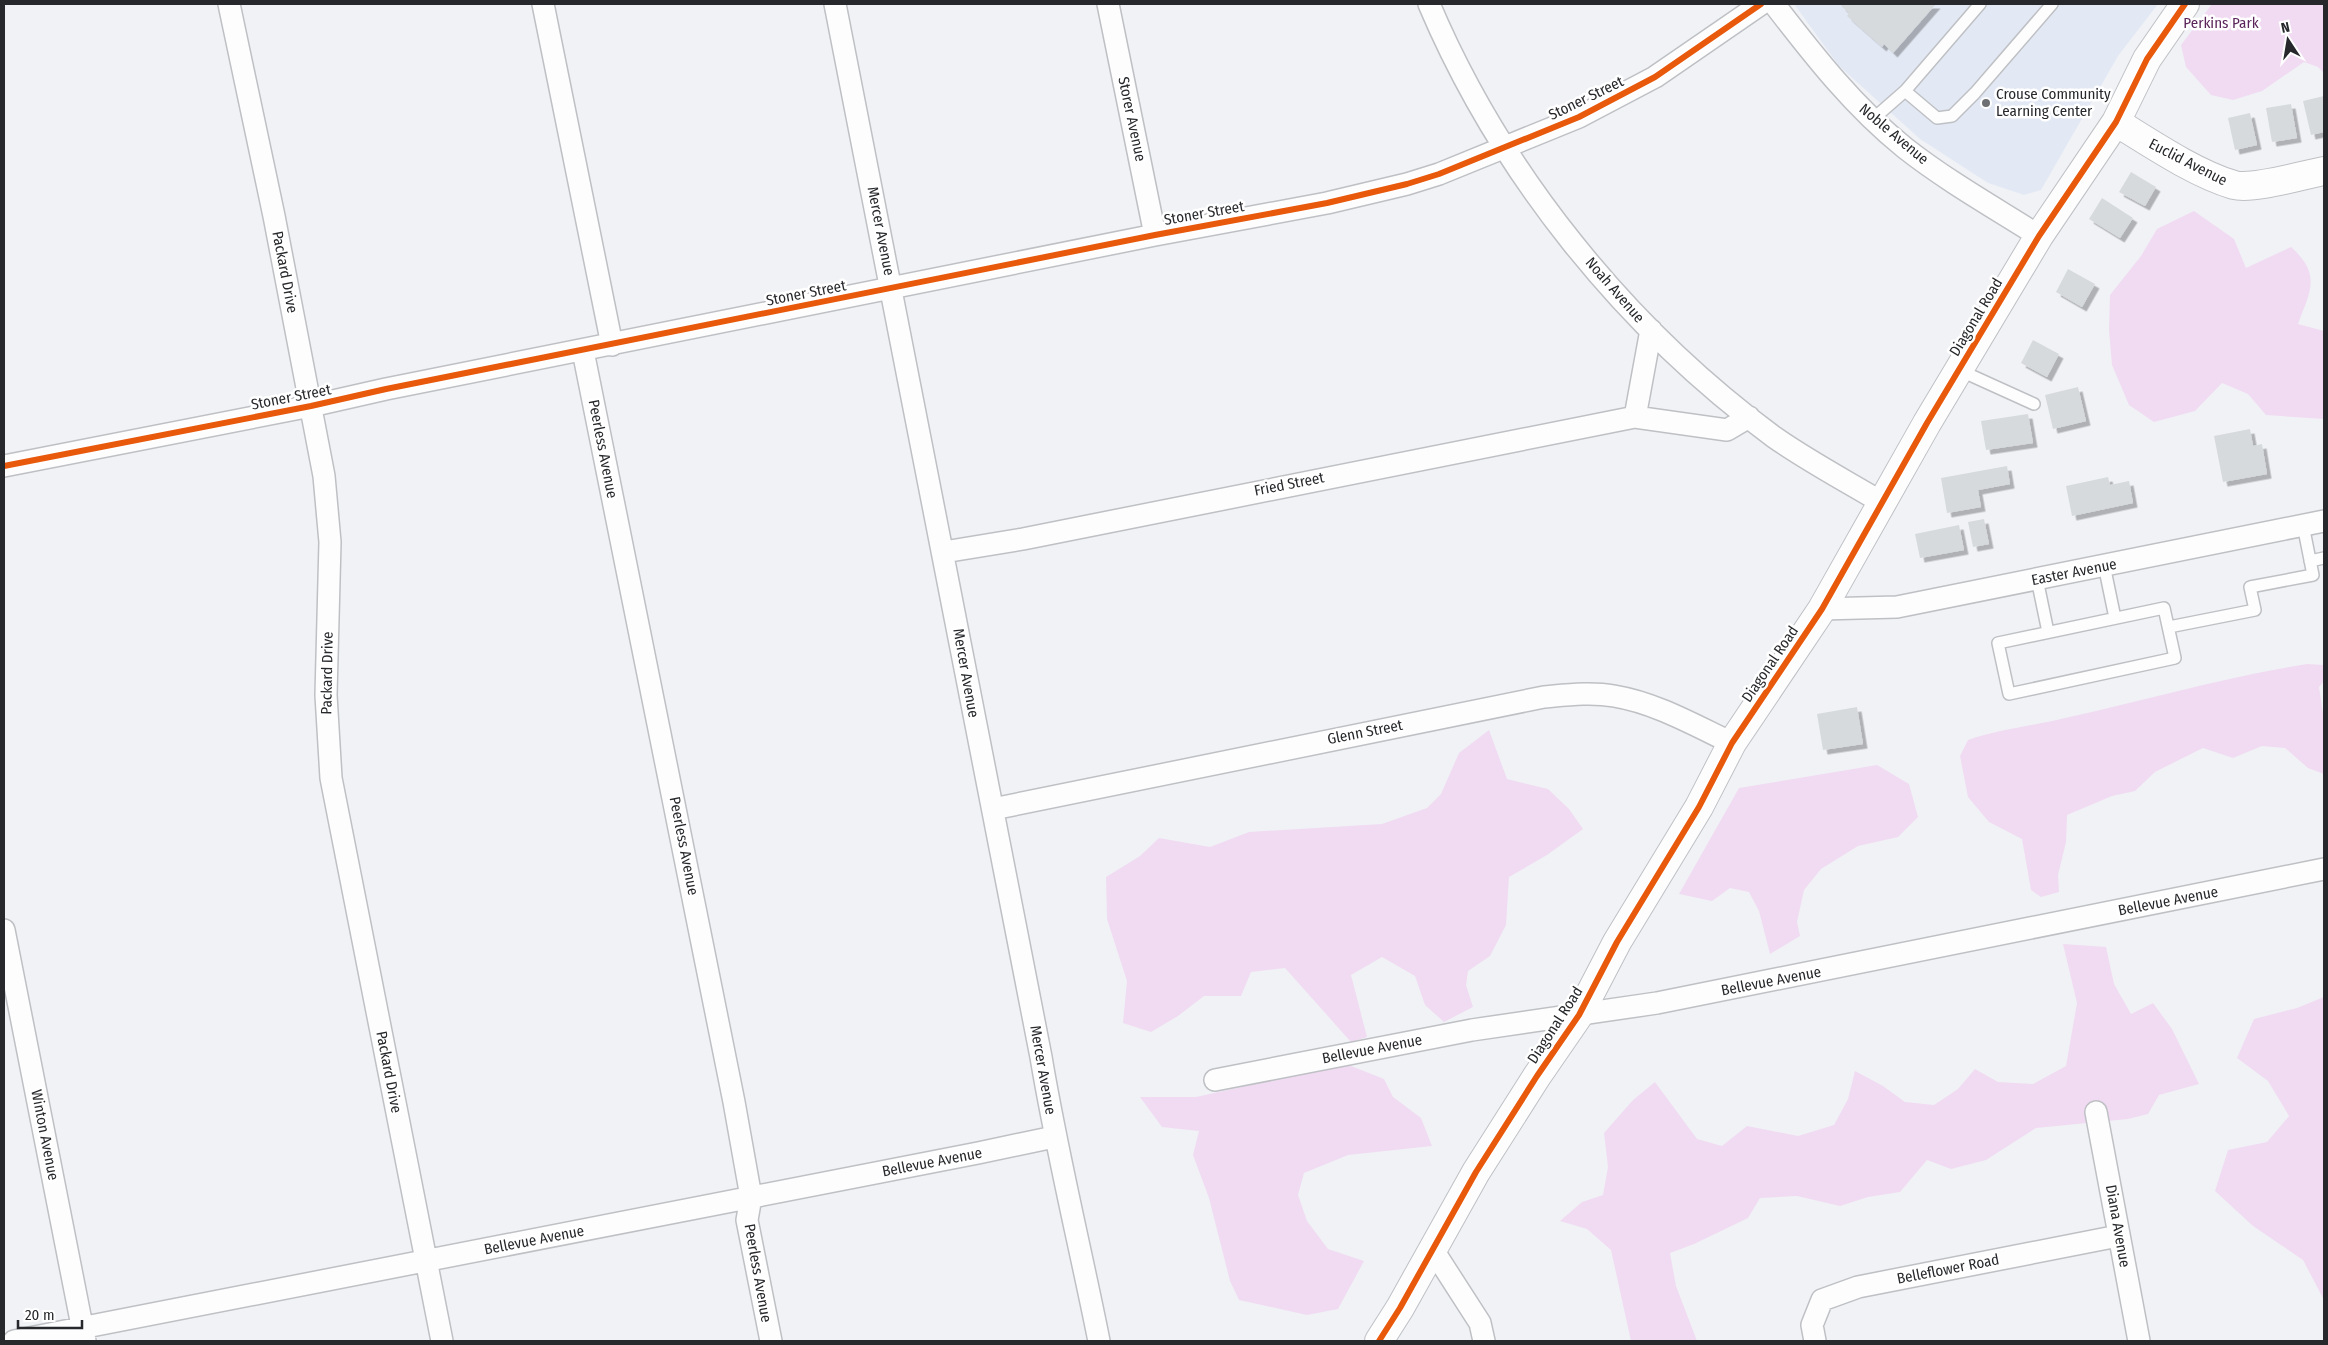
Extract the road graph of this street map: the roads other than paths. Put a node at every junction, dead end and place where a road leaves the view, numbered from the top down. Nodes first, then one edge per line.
1 (230, 4) edge
2 (543, 4) edge
3 (835, 4) edge
4 (1108, 4) edge
5 (1429, 4) edge
6 (1761, 4) edge
7 (1774, 4) edge
8 (1980, 4) edge
9 (2052, 4) edge
10 (2185, 4) edge
11 (1905, 91) junction
12 (1873, 119) junction
13 (2116, 122) junction
14 (1506, 148) junction
15 (2324, 171) edge
16 (1155, 235) junction
17 (2039, 236) junction
18 (892, 289) junction
19 (1650, 330) junction
20 (612, 345) junction
21 (583, 351) junction
22 (1959, 370) junction
23 (2034, 404) dead end
24 (311, 406) junction
25 (1635, 417) junction
26 (1749, 417) junction
27 (4, 466) edge
28 (1881, 502) junction
29 (2324, 521) edge
30 (2303, 525) junction
31 (944, 552) junction
32 (2324, 558) edge
33 (2310, 561) junction
34 (2104, 565) junction
35 (2037, 579) junction
36 (1822, 609) junction
37 (2115, 618) junction
38 (2168, 627) junction
39 (2048, 632) junction
40 (1732, 743) junction
41 (993, 809) junction
42 (2324, 870) edge
43 (4, 930) edge
44 (1579, 1015) junction
45 (1215, 1080) dead end
46 (2096, 1112) dead end
47 (1054, 1136) junction
48 (751, 1197) junction
49 (2118, 1236) junction
50 (1433, 1250) junction
51 (426, 1260) junction
52 (84, 1335) edge
53 (14, 1341) edge
54 (442, 1341) edge
55 (771, 1341) edge
56 (1099, 1341) edge
57 (1379, 1341) edge
58 (1484, 1341) edge
59 (1815, 1341) edge
60 (2139, 1341) edge

1 - 24 street, Packard Drive
2 - 20 street
3 - 18 street, Mercer Avenue
4 - 16 street, Storer Avenue
5 - 14 street, Noah Avenue
6 - 14 street, Stoner Street
7 - 12 street, Noble Avenue
8 - 11 lane
9 - 11 lane
10 - 13 street, Diagonal Road
11 - 12 lane
12 - 17 street, Noble Avenue
13 - 15 street, Euclid Avenue
13 - 17 street, Diagonal Road
14 - 16 street, Stoner Street
14 - 19 street, Noah Avenue
16 - 18 street, Stoner Street
17 - 22 street, Diagonal Road
18 - 20 street, Stoner Street
18 - 31 street, Mercer Avenue
19 - 25 street
19 - 26 street, Noah Avenue
20 - 21 street, Stoner Street
21 - 24 street, Stoner Street
21 - 48 street, Peerless Avenue
22 - 23 lane
22 - 28 street, Diagonal Road
24 - 27 street, Stoner Street
24 - 51 street, Packard Drive
25 - 26 street, Fried Street
25 - 31 street, Fried Street
26 - 28 street, Noah Avenue
28 - 36 street, Diagonal Road
29 - 30 street, Easter Avenue
30 - 33 lane
30 - 34 street, Easter Avenue
31 - 41 street, Mercer Avenue
32 - 33 lane
33 - 38 lane
34 - 35 street, Easter Avenue
34 - 37 lane
35 - 36 street, Easter Avenue
35 - 39 lane
36 - 40 street, Diagonal Road
37 - 38 lane
37 - 39 lane
38 - 39 lane
40 - 41 street, Glenn Street
40 - 44 street, Diagonal Road
41 - 47 street, Mercer Avenue
42 - 44 street, Bellevue Avenue
43 - 52 street, Winton Avenue
44 - 45 street, Bellevue Avenue
44 - 50 street, Diagonal Road
46 - 49 street, Diana Avenue
47 - 48 street, Bellevue Avenue
47 - 56 street, Mercer Avenue
48 - 51 street, Bellevue Avenue
48 - 55 street, Peerless Avenue
49 - 59 street, Belleflower Road
49 - 60 street, Diana Avenue
50 - 57 street, Diagonal Road
50 - 58 street
51 - 52 street, Bellevue Avenue
51 - 54 street, Packard Drive
52 - 53 street, Bellevue Avenue

